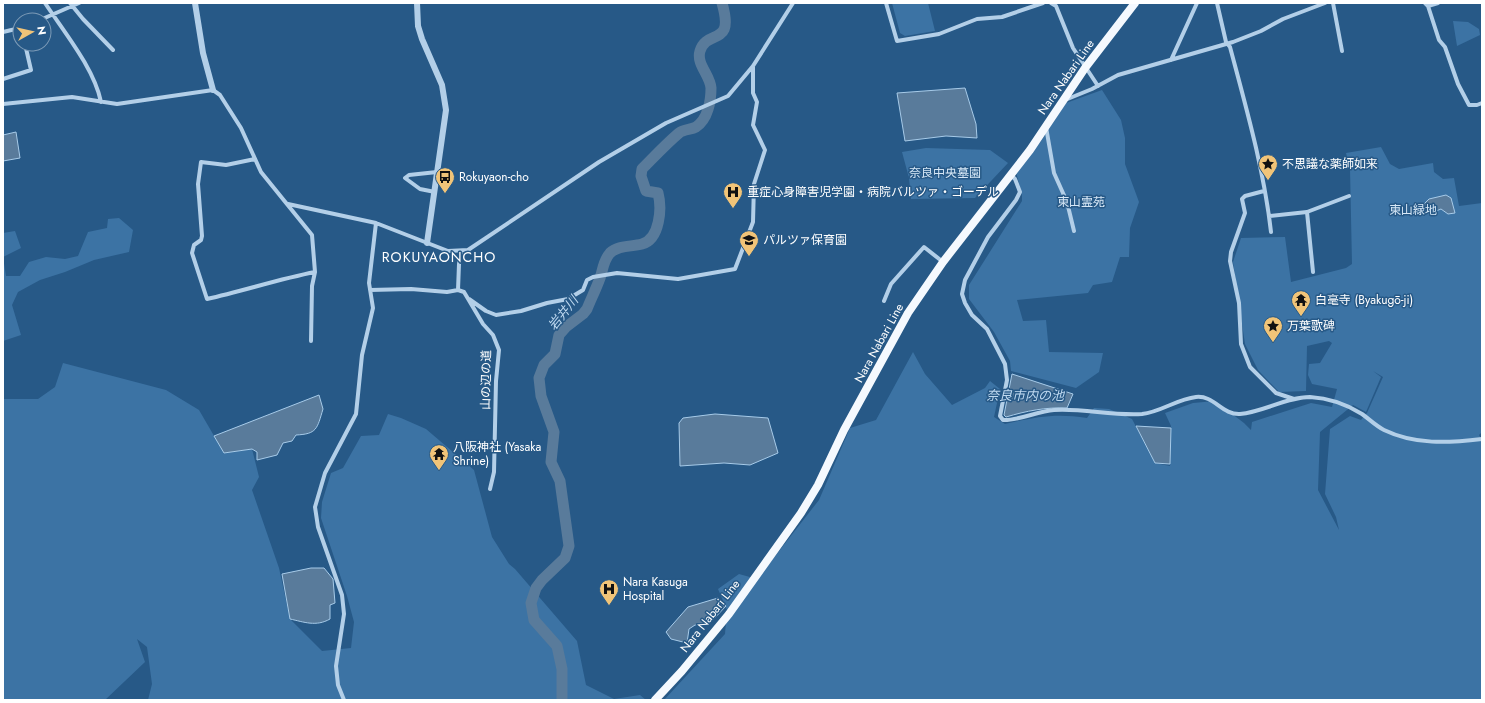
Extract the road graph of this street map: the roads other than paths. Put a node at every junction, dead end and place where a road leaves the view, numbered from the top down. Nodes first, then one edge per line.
1 (45, 3) edge
2 (79, 3) edge
3 (195, 3) edge
4 (418, 3) edge
5 (793, 3) edge
6 (886, 3) edge
7 (1043, 3) edge
8 (1051, 3) edge
9 (1135, 3) edge
10 (1197, 3) edge
11 (1217, 3) edge
12 (1325, 3) edge
13 (1333, 3) edge
14 (1438, 3) edge
15 (1426, 4) edge
16 (71, 5) edge
17 (50, 12) edge
18 (52, 15) joint
19 (1227, 44) junction
20 (113, 50) dead end
21 (1342, 51) dead end
22 (27, 52) edge
23 (1171, 60) junction
24 (753, 66) junction
25 (1085, 68) junction
26 (3, 79) edge
27 (1098, 86) junction
28 (213, 90) junction
29 (1063, 101) junction
30 (101, 102) junction
31 (1482, 103) edge
32 (3, 104) edge
33 (1046, 126) junction
34 (255, 159) junction
35 (437, 172) junction
36 (1011, 175) junction
37 (1264, 191) junction
38 (435, 192) junction
39 (1349, 196) dead end
40 (288, 204) junction
41 (1307, 212) junction
42 (1269, 216) junction
43 (376, 223) junction
44 (1074, 231) dead end
45 (1271, 232) dead end
46 (427, 243) junction
47 (461, 251) junction
48 (943, 262) junction
49 (315, 272) junction
50 (1313, 272) dead end
51 (370, 290) junction
52 (458, 290) junction
53 (469, 299) junction
54 (884, 301) dead end
55 (311, 341) dead end
56 (1295, 399) junction
57 (1482, 439) edge
58 (490, 489) dead end
59 (344, 700) edge
60 (654, 700) edge

1 - 17 street
2 - 16 street
3 - 28 street
4 - 35 street
5 - 24 street
6 - 7 street
8 - 25 street
9 - 25 main road, Nara Nabari Line
10 - 23 street
11 - 19 street
12 - 19 street
13 - 21 street
14 - 15 street
15 - 31 street
16 - 18 street
16 - 20 street
18 - 30 street
19 - 23 street
19 - 37 street
22 - 26 street
23 - 27 street
24 - 47 street
24 - 53 street
25 - 27 street
25 - 29 main road, Nara Nabari Line
27 - 29 street
28 - 30 street
28 - 34 street
29 - 33 main road, Nara Nabari Line
30 - 32 street
33 - 36 main road, Nara Nabari Line
33 - 44 street
34 - 40 street
34 - 49 street
35 - 38 street
35 - 38 street
36 - 48 main road, Nara Nabari Line
36 - 56 street
37 - 42 street
37 - 56 street
38 - 46 street
39 - 41 street
40 - 43 street
40 - 49 street
41 - 42 street
41 - 50 street
42 - 45 street
43 - 46 street
43 - 51 street
46 - 47 street
47 - 52 street
48 - 54 street
48 - 60 main road, Nara Nabari Line
49 - 55 street
51 - 52 street
51 - 59 street
52 - 53 street
53 - 58 street, 山の辺の道
56 - 57 street

